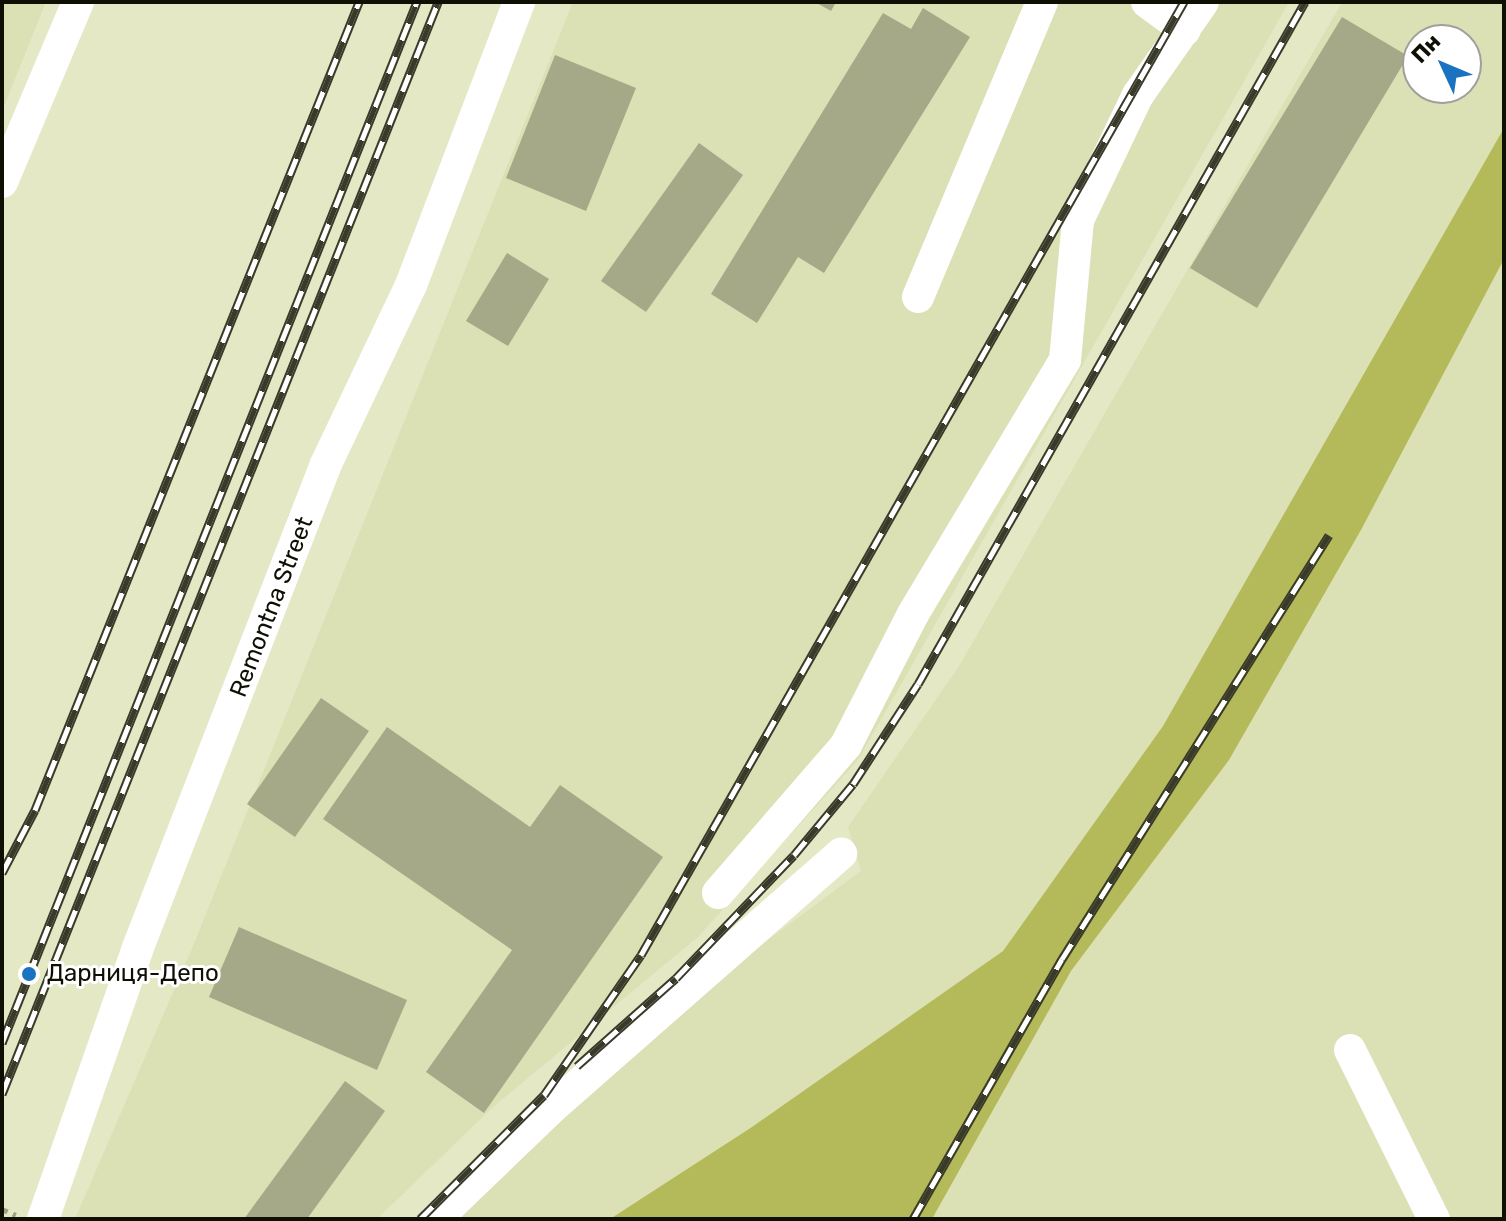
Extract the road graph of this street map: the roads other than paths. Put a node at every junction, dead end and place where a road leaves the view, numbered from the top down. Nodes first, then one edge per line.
1 (78, 2) edge
2 (519, 2) edge
3 (1042, 2) edge
4 (1147, 2) edge
5 (1203, 2) edge
6 (1185, 30) junction
7 (2, 182) edge
8 (918, 297) dead end
9 (841, 854) dead end
10 (718, 893) dead end
11 (1350, 1050) dead end
12 (43, 1219) edge
13 (436, 1219) edge
14 (1434, 1219) edge

1 - 7 lane
2 - 12 lane, Remontna Street
3 - 8 lane
4 - 6 lane
5 - 6 lane
6 - 10 lane
9 - 13 lane
11 - 14 lane

